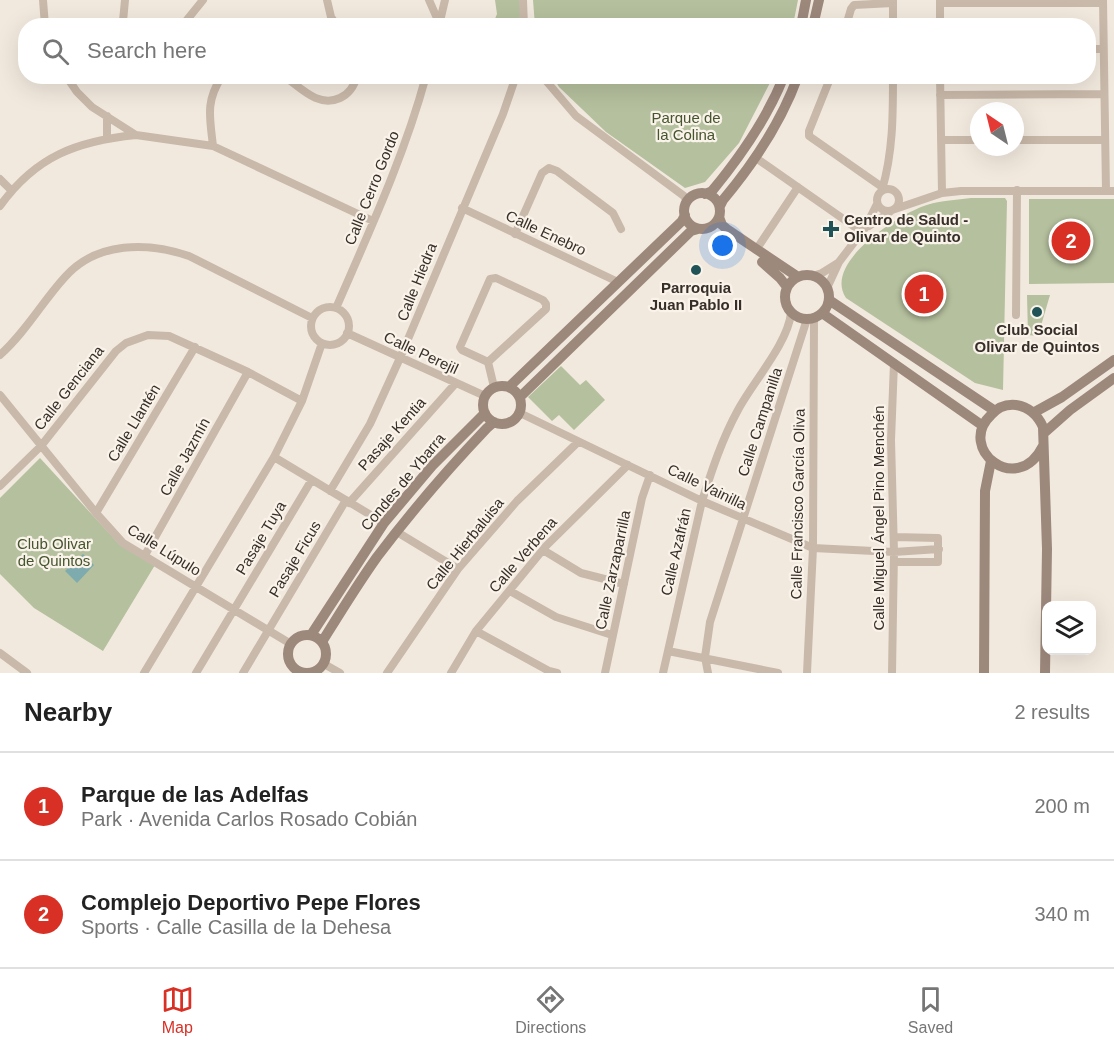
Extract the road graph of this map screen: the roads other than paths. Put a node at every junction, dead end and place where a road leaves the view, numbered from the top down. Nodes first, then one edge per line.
1 (43, 0) edge
2 (125, 0) edge
3 (203, 0) edge
4 (327, 0) edge
5 (429, 0) edge
6 (443, 0) edge
7 (523, 0) edge
8 (806, 0) edge
9 (819, 0) edge
10 (893, 1) edge
11 (940, 2) edge
12 (1103, 2) edge
13 (44, 18) edge
14 (123, 18) edge
15 (188, 18) edge
16 (332, 18) edge
17 (436, 18) edge
18 (440, 18) edge
19 (524, 18) edge
20 (803, 18) edge
21 (815, 18) edge
22 (848, 18) edge
23 (893, 18) edge
24 (940, 18) edge
25 (1096, 49) edge
26 (1104, 49) junction
27 (71, 84) edge
28 (217, 84) edge
29 (295, 84) edge
30 (355, 84) edge
31 (424, 84) edge
32 (513, 84) edge
33 (550, 84) edge
34 (780, 84) edge
35 (795, 84) edge
36 (828, 84) edge
37 (893, 84) edge
38 (940, 84) edge
39 (940, 94) junction
40 (1104, 94) junction
41 (107, 116) junction
42 (136, 135) junction
43 (107, 138) junction
44 (941, 140) junction
45 (970, 140) edge
46 (1024, 140) edge
47 (1104, 140) junction
48 (213, 146) junction
49 (756, 158) junction
50 (0, 179) edge
51 (798, 187) junction
52 (885, 189) junction
53 (11, 190) junction
54 (1017, 190) junction
55 (1110, 191) edge
56 (942, 193) junction
57 (705, 194) junction
58 (898, 196) junction
59 (687, 198) junction
60 (919, 200) junction
61 (877, 204) junction
62 (0, 206) edge
63 (462, 208) junction
64 (893, 210) junction
65 (719, 212) junction
66 (685, 214) junction
67 (373, 221) junction
68 (704, 228) junction
69 (621, 229) dead end
70 (864, 230) junction
71 (515, 234) junction
72 (756, 250) junction
73 (839, 262) junction
74 (813, 276) junction
75 (798, 277) junction
76 (618, 282) junction
77 (787, 287) junction
78 (827, 288) junction
79 (829, 300) junction
80 (336, 308) junction
81 (791, 313) junction
82 (1016, 315) dead end
83 (814, 317) junction
84 (312, 318) junction
85 (347, 333) junction
86 (322, 343) junction
87 (195, 347) junction
88 (0, 354) edge
89 (400, 358) junction
90 (1114, 360) edge
91 (488, 362) junction
92 (894, 363) junction
93 (248, 372) junction
94 (1114, 378) edge
95 (455, 384) junction
96 (494, 387) junction
97 (509, 387) junction
98 (0, 395) edge
99 (485, 396) junction
100 (520, 397) junction
101 (302, 401) junction
102 (995, 411) junction
103 (485, 413) junction
104 (1033, 413) junction
105 (518, 415) junction
106 (494, 422) junction
107 (983, 426) junction
108 (1044, 433) junction
109 (578, 442) junction
110 (41, 446) junction
111 (1043, 446) junction
112 (274, 457) junction
113 (992, 461) junction
114 (628, 465) junction
115 (650, 475) junction
116 (311, 481) junction
117 (0, 486) edge
118 (330, 491) junction
119 (702, 501) junction
120 (348, 502) junction
121 (96, 513) junction
122 (742, 519) junction
123 (384, 523) junction
124 (397, 532) junction
125 (894, 537) junction
126 (813, 548) junction
127 (939, 549) junction
128 (543, 550) junction
129 (894, 552) junction
130 (145, 555) junction
131 (894, 562) junction
132 (458, 569) junction
133 (624, 584) junction
134 (195, 586) junction
135 (510, 591) junction
136 (235, 610) junction
137 (268, 630) junction
138 (477, 631) junction
139 (311, 635) junction
140 (612, 635) junction
141 (322, 642) junction
142 (291, 644) junction
143 (668, 651) junction
144 (0, 653) edge
145 (705, 657) junction
146 (324, 664) junction
147 (290, 669) edge
148 (22, 672) edge
149 (144, 673) edge
150 (196, 673) edge
151 (243, 673) edge
152 (306, 673) edge
153 (340, 673) edge
154 (387, 673) edge
155 (451, 673) edge
156 (557, 673) edge
157 (606, 673) edge
158 (663, 673) edge
159 (708, 673) edge
160 (778, 673) edge
161 (807, 673) edge
162 (892, 673) edge
163 (984, 673) edge
164 (1045, 673) edge

1 - 13 street
2 - 14 street
3 - 15 street
4 - 16 street
5 - 6 street
5 - 17 street
6 - 18 street
7 - 19 street
8 - 20 main road
9 - 21 main road
10 - 22 street
10 - 23 street
11 - 12 street
11 - 24 street
12 - 26 street
25 - 26 street
26 - 40 street
27 - 41 street
28 - 48 street
29 - 30 street
31 - 67 street, Calle Cerro Gordo
32 - 63 street, Calle Hiedra
33 - 59 street
34 - 57 main road
35 - 49 main road
36 - 52 street
37 - 52 street
38 - 39 street
39 - 40 street
39 - 44 street
40 - 47 street
41 - 42 street
41 - 43 street
42 - 43 street
42 - 48 street
43 - 53 street
44 - 45 street
44 - 56 street
46 - 47 street
47 - 55 street
48 - 67 street
49 - 51 street
49 - 65 main road
50 - 53 street
51 - 70 street
51 - 72 street
52 - 58 street
52 - 61 street
53 - 62 street
54 - 55 street
54 - 56 street
54 - 82 street
56 - 60 street
57 - 59 main road
57 - 65 main road
58 - 60 street
58 - 64 street
59 - 66 main road
60 - 64 street
61 - 64 street
61 - 70 street
63 - 71 street, Calle Enebro
63 - 89 street, Calle Hiedra
64 - 70 street
65 - 68 main road
65 - 72 main road
66 - 68 main road
66 - 76 main road
67 - 80 street, Calle Cerro Gordo
68 - 77 main road
68 - 100 main road
69 - 71 street
70 - 73 street
71 - 76 street, Calle Enebro
72 - 75 main road
73 - 74 street
73 - 78 street
74 - 75 main road
74 - 78 main road
75 - 77 main road
76 - 97 main road
77 - 81 main road
78 - 79 main road
79 - 83 main road
79 - 102 main road
80 - 84 street
80 - 85 street
81 - 83 main road
81 - 119 street, Calle Azafrán
83 - 92 main road
83 - 122 street, Calle Campanilla
83 - 126 street, Calle Francisco García Oliva
84 - 86 street
84 - 88 street
85 - 86 street
85 - 89 street, Calle Perejil
86 - 101 street
87 - 93 street, Calle Genciana
87 - 110 street, Calle Genciana
87 - 121 street, Calle Llantén
89 - 95 street, Calle Perejil
89 - 118 street, Calle Hiedra
90 - 104 main road
91 - 91 street
91 - 96 street
92 - 107 main road
92 - 125 street, Calle Miguel Ángel Pino Menchén
93 - 101 street, Calle Genciana
93 - 130 street, Calle Jazmín
94 - 108 main road
95 - 99 street, Calle Perejil
95 - 120 street, Pasaje Kentia
96 - 97 main road
96 - 99 main road
97 - 100 main road
98 - 110 street, Calle Lúpulo
99 - 103 main road
100 - 105 main road
101 - 112 street
102 - 104 main road
102 - 107 main road
103 - 106 main road
103 - 123 main road, Condes de Ybarra
104 - 108 main road
105 - 106 main road
105 - 109 street, Calle Vainilla
106 - 124 main road, Condes de Ybarra
107 - 113 main road
108 - 111 main road
109 - 114 street, Calle Vainilla
109 - 132 street, Calle Hierbaluisa
110 - 117 street, Calle Genciana
110 - 121 street, Calle Lúpulo
111 - 113 main road
111 - 164 main road
112 - 116 street
112 - 134 street
113 - 163 main road
114 - 115 street, Calle Vainilla
114 - 128 street, Calle Verbena
115 - 119 street, Calle Vainilla
115 - 133 street, Calle Zarzaparrilla
116 - 118 street
116 - 136 street, Pasaje Tuya
118 - 120 street
119 - 122 street, Calle Vainilla
119 - 143 street, Calle Azafrán
120 - 123 street
120 - 137 street, Pasaje Ficus
121 - 130 street, Calle Lúpulo
122 - 126 street, Calle Vainilla
122 - 145 street, Calle Campanilla
123 - 139 main road, Condes de Ybarra
124 - 132 street
124 - 141 main road, Condes de Ybarra
125 - 127 street
125 - 129 street, Calle Miguel Ángel Pino Menchén
126 - 129 street, Calle Vainilla
126 - 161 street, Calle Francisco García Oliva
127 - 129 street, Calle Vainilla
127 - 131 street
128 - 133 street
128 - 135 street, Calle Verbena
129 - 131 street, Calle Miguel Ángel Pino Menchén
130 - 134 street, Calle Lúpulo
131 - 162 street, Calle Miguel Ángel Pino Menchén
132 - 154 street, Calle Hierbaluisa
133 - 140 street, Calle Zarzaparrilla
134 - 136 street, Calle Lúpulo
134 - 149 street
135 - 138 street, Calle Verbena
135 - 140 street
136 - 137 street, Calle Lúpulo
136 - 150 street, Pasaje Tuya
137 - 142 street, Calle Lúpulo
137 - 151 street, Pasaje Ficus
138 - 155 street, Calle Verbena
138 - 156 street
139 - 141 main road
139 - 142 main road
140 - 157 street, Calle Zarzaparrilla
141 - 146 main road
142 - 147 main road
143 - 145 street
143 - 158 street, Calle Azafrán
144 - 148 street
145 - 159 street, Calle Campanilla
145 - 160 street
146 - 152 main road
146 - 153 street
147 - 152 main road

